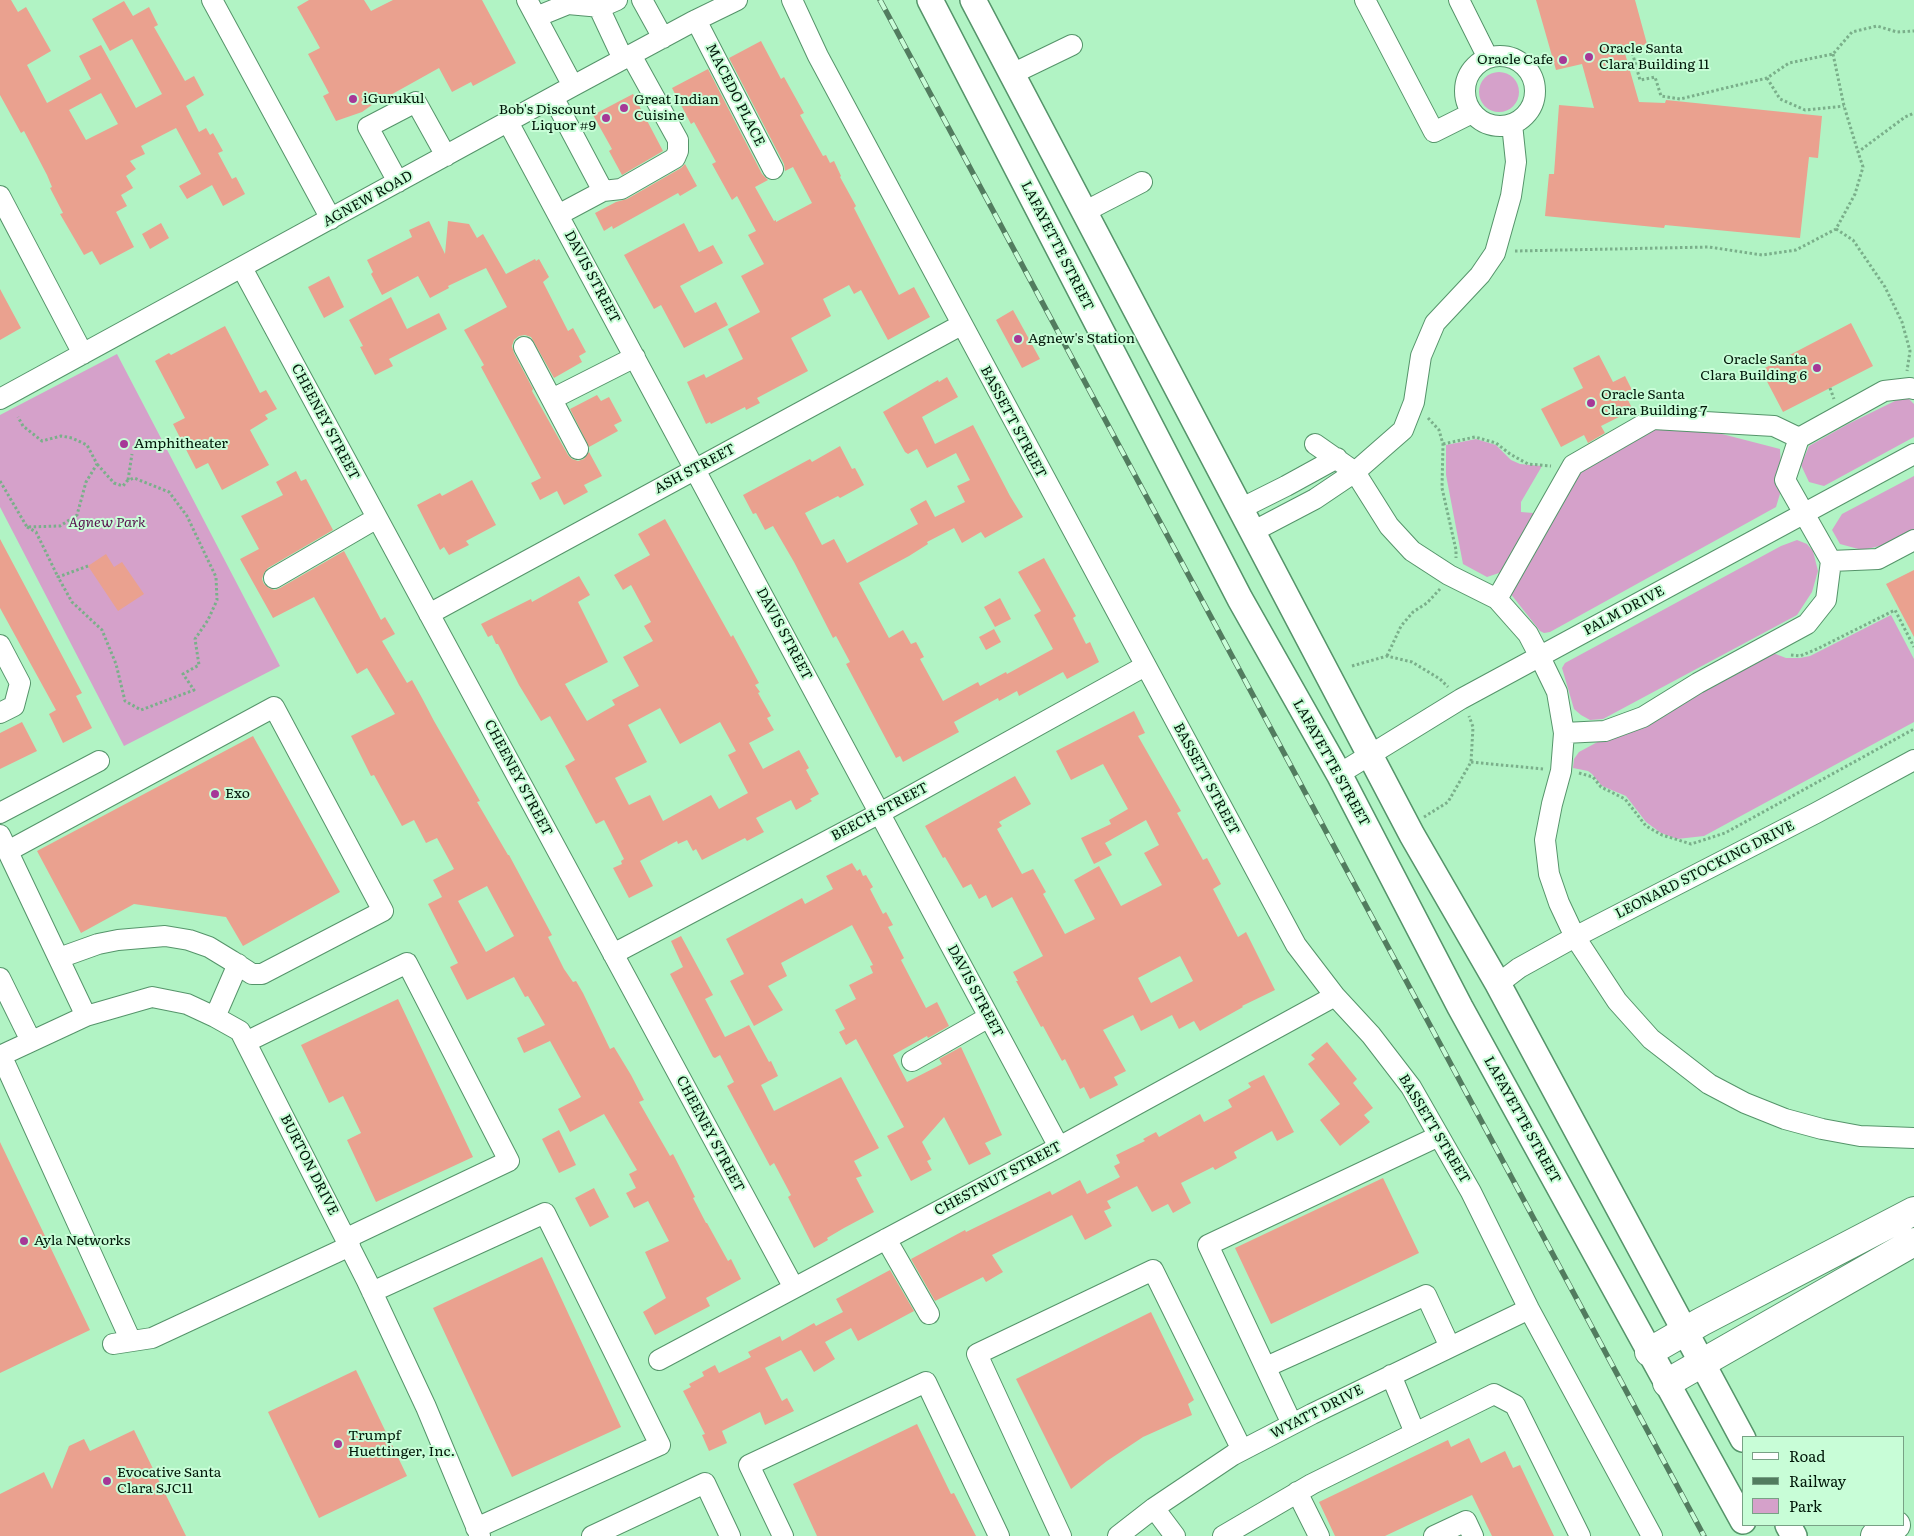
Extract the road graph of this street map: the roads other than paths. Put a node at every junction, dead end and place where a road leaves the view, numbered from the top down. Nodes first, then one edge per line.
1 (212, 0) edge
2 (642, 0) edge
3 (792, 0) edge
4 (930, 0) edge
5 (973, 0) edge
6 (1365, 0) edge
7 (1459, 0) edge
8 (724, 3) edge
9 (609, 4) edge
10 (532, 8) edge
11 (696, 20) junction
12 (663, 38) junction
13 (1072, 45) dead end
14 (627, 57) junction
15 (1488, 58) junction
16 (1012, 74) junction
17 (573, 86) junction
18 (553, 97) junction
19 (1472, 113) junction
20 (508, 122) junction
21 (1512, 124) junction
22 (446, 156) junction
23 (773, 169) dead end
24 (398, 182) junction
25 (1142, 182) dead end
26 (603, 191) junction
27 (0, 196) edge
28 (1084, 212) junction
29 (558, 214) junction
30 (332, 218) junction
31 (242, 268) junction
32 (962, 325) junction
33 (524, 346) dead end
34 (83, 354) junction
35 (635, 357) junction
36 (1910, 381) edge
37 (0, 399) edge
38 (552, 399) junction
39 (1799, 438) junction
40 (1315, 444) dead end
41 (578, 449) dead end
42 (1914, 454) edge
43 (1337, 458) junction
44 (695, 469) junction
45 (1355, 472) junction
46 (1240, 509) junction
47 (1804, 513) junction
48 (377, 518) junction
49 (1252, 532) junction
50 (1914, 540) edge
51 (1831, 561) junction
52 (274, 578) dead end
53 (1497, 599) junction
54 (429, 614) junction
55 (0, 645) edge
56 (1540, 656) junction
57 (1144, 666) junction
58 (0, 713) edge
59 (1564, 733) junction
60 (1370, 754) junction
61 (1914, 760) edge
62 (99, 761) dead end
63 (1338, 774) junction
64 (0, 813) edge
65 (880, 813) junction
66 (4, 843) edge
67 (1575, 937) junction
68 (613, 954) junction
69 (59, 958) junction
70 (238, 964) junction
71 (0, 978) edge
72 (1498, 984) junction
73 (1335, 996) junction
74 (5, 1001) edge
75 (86, 1016) junction
76 (215, 1017) junction
77 (989, 1017) junction
78 (31, 1041) junction
79 (246, 1042) junction
80 (0, 1056) edge
81 (912, 1061) dead end
82 (1439, 1136) junction
83 (1914, 1138) edge
84 (1059, 1147) junction
85 (1914, 1211) edge
86 (886, 1239) junction
87 (348, 1242) junction
88 (1914, 1242) edge
89 (794, 1288) junction
90 (372, 1292) junction
91 (1529, 1309) junction
92 (929, 1314) dead end
93 (1685, 1331) junction
94 (1450, 1347) junction
95 (1649, 1352) junction
96 (659, 1360) dead end
97 (1702, 1362) junction
98 (1266, 1367) junction
99 (1391, 1375) junction
100 (1666, 1383) junction
101 (1292, 1424) junction
102 (1415, 1433) junction
103 (1742, 1438) edge
104 (1242, 1450) junction
105 (1297, 1492) junction
106 (1154, 1508) junction
107 (1742, 1519) edge
108 (1893, 1526) edge
109 (478, 1532) edge
110 (592, 1536) edge
111 (730, 1536) edge
112 (783, 1536) edge
113 (999, 1536) edge
114 (1062, 1536) edge
115 (1118, 1536) edge
116 (1175, 1536) edge
117 (1224, 1536) edge
118 (1319, 1536) edge
119 (1434, 1536) edge
120 (1473, 1536) edge
121 (1580, 1536) edge
122 (1652, 1536) edge
123 (1875, 1536) edge

1 - 30 street
2 - 12 street
3 - 32 street, BASSETT STREET
4 - 63 main road, LAFAYETTE STREET
5 - 16 main road
6 - 19 street
7 - 15 street
8 - 11 street, AGNEW ROAD
9 - 10 street
9 - 14 street
10 - 17 street
11 - 12 street, AGNEW ROAD
11 - 23 street, MACEDO PLACE
12 - 14 street, AGNEW ROAD
13 - 16 street
14 - 17 street, AGNEW ROAD
14 - 26 street
15 - 19 street
15 - 21 street
16 - 28 main road
17 - 18 street, AGNEW ROAD
18 - 20 street, AGNEW ROAD
18 - 26 street
19 - 21 street
20 - 22 street, AGNEW ROAD
20 - 29 street, DAVIS STREET
21 - 45 street
22 - 24 street, AGNEW ROAD
22 - 24 street
24 - 30 street, AGNEW ROAD
25 - 28 street
26 - 29 street
27 - 34 street
28 - 46 main road
29 - 35 street, DAVIS STREET
30 - 31 street, AGNEW ROAD
31 - 34 street, AGNEW ROAD
31 - 48 street, CHEENEY STREET
32 - 44 street, ASH STREET
32 - 57 street, BASSETT STREET
33 - 38 street
34 - 37 street, AGNEW ROAD
35 - 38 street
35 - 44 street, DAVIS STREET
36 - 39 street
38 - 41 street
39 - 47 street
39 - 53 street
40 - 43 street
42 - 47 street, PALM DRIVE
43 - 45 street
43 - 46 street
44 - 54 street, ASH STREET
44 - 65 street, DAVIS STREET
45 - 49 street
45 - 53 street
46 - 49 main road
47 - 51 street
47 - 56 street, PALM DRIVE
48 - 52 street
48 - 54 street, CHEENEY STREET
49 - 60 main road
50 - 51 street
51 - 59 street
53 - 56 street
54 - 68 street, CHEENEY STREET
55 - 58 street
56 - 59 street
56 - 60 street, PALM DRIVE
57 - 65 street, BEECH STREET
57 - 73 street, BASSETT STREET
59 - 67 street
60 - 63 street, PALM DRIVE
60 - 72 main road
61 - 67 street, LEONARD STOCKING DRIVE
62 - 64 street
63 - 95 main road, LAFAYETTE STREET
65 - 68 street, BEECH STREET
65 - 77 street, DAVIS STREET
66 - 69 street
66 - 70 street
67 - 72 street, LEONARD STOCKING DRIVE
67 - 83 street
68 - 89 street, CHEENEY STREET
69 - 70 street
69 - 75 street
70 - 76 street
71 - 74 street
72 - 93 main road
73 - 82 street, BASSETT STREET
73 - 84 street, CHESTNUT STREET
74 - 78 street
75 - 76 street, BURTON DRIVE
75 - 78 street, BURTON DRIVE
76 - 79 street, BURTON DRIVE
77 - 81 street
77 - 84 street, DAVIS STREET
78 - 80 street, BURTON DRIVE
79 - 87 street, BURTON DRIVE
79 - 87 street
80 - 87 street
82 - 91 street, BASSETT STREET
82 - 98 street
84 - 86 street, CHESTNUT STREET
85 - 93 highway
86 - 89 street, CHESTNUT STREET
86 - 92 street
87 - 90 street, BURTON DRIVE
88 - 97 highway
89 - 96 street, CHESTNUT STREET
90 - 109 street, BURTON DRIVE
90 - 109 street
91 - 94 street, WYATT DRIVE
91 - 122 street, BASSETT STREET
93 - 95 highway
93 - 97 main road
94 - 98 street
94 - 99 street, WYATT DRIVE
95 - 100 main road, LAFAYETTE STREET
97 - 100 highway
97 - 103 main road
98 - 101 street
99 - 101 street, WYATT DRIVE
99 - 102 street
100 - 107 main road, LAFAYETTE STREET
101 - 104 street, WYATT DRIVE
102 - 105 street
102 - 121 street
104 - 106 street, WYATT DRIVE
104 - 114 street
105 - 117 street
105 - 118 street
106 - 115 street, WYATT DRIVE
106 - 116 street
108 - 123 highway
110 - 111 street
112 - 113 street
119 - 120 street

